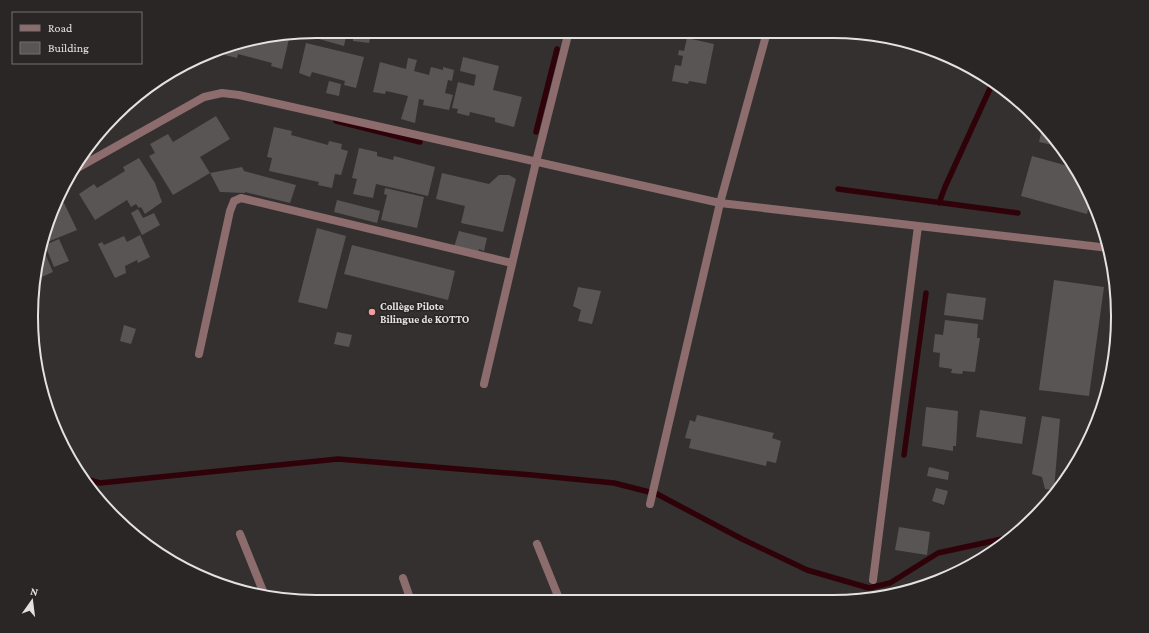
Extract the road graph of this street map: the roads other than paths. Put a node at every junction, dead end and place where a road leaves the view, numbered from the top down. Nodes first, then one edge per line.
1 (567, 38) edge
2 (765, 38) edge
3 (536, 162) junction
4 (83, 165) edge
5 (720, 203) junction
6 (918, 226) junction
7 (1103, 247) edge
8 (512, 263) junction
9 (199, 354) dead end
10 (484, 384) dead end
11 (650, 504) dead end
12 (240, 534) dead end
13 (537, 544) dead end
14 (403, 578) dead end
15 (873, 580) dead end
16 (263, 590) edge
17 (409, 595) edge
18 (558, 595) edge

1 - 3 street
2 - 5 street
3 - 4 street
3 - 5 street
3 - 8 street
5 - 6 street
5 - 11 street
6 - 7 street
6 - 15 street
8 - 9 street
8 - 10 street
12 - 16 street
13 - 18 street
14 - 17 street

